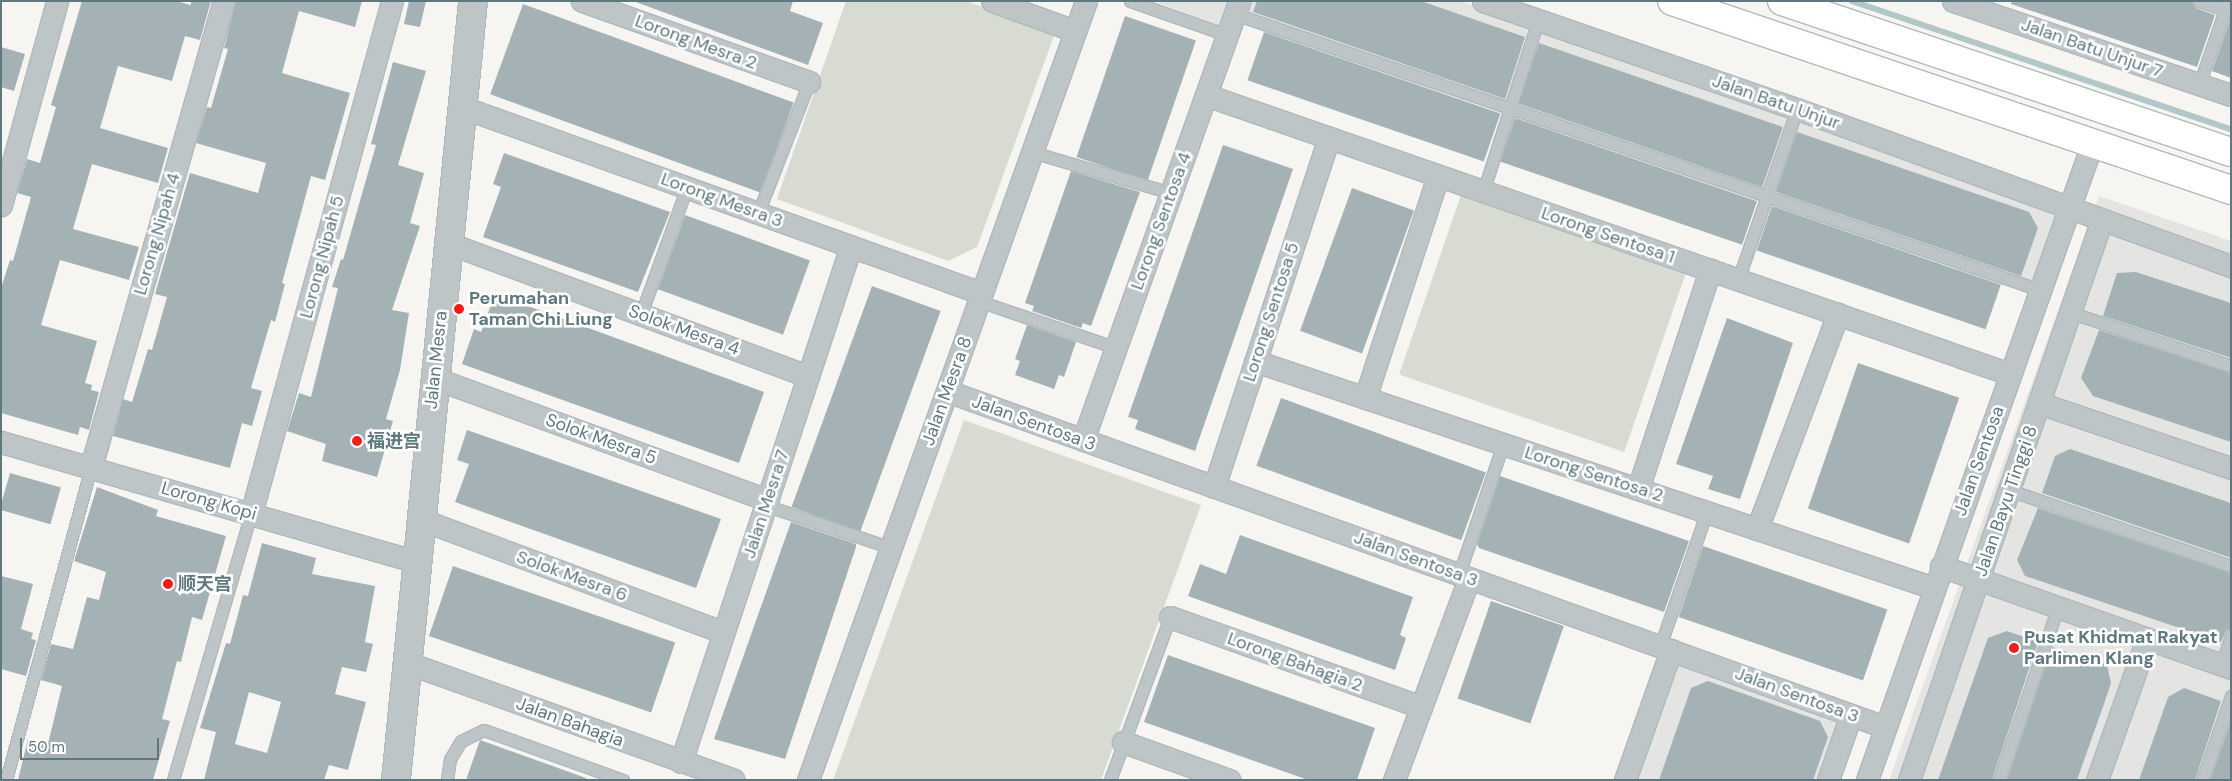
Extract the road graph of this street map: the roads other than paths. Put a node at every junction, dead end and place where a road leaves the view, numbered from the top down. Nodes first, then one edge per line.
1 (57, 1) edge
2 (224, 1) edge
3 (392, 1) edge
4 (473, 1) edge
5 (582, 1) edge
6 (992, 1) edge
7 (1086, 1) edge
8 (1130, 1) edge
9 (1483, 1) edge
10 (1672, 1) edge
11 (1782, 1) edge
12 (1953, 1) edge
13 (2199, 1) edge
14 (1237, 8) edge
15 (2228, 8) edge
16 (1538, 21) junction
17 (1075, 31) junction
18 (1227, 35) junction
19 (809, 82) joint
20 (2199, 85) junction
21 (1206, 95) junction
22 (2231, 95) edge
23 (462, 107) junction
24 (1512, 107) junction
25 (1797, 109) junction
26 (1329, 138) junction
27 (2092, 144) junction
28 (1032, 152) junction
29 (2231, 152) edge
30 (1438, 176) junction
31 (687, 187) junction
32 (2231, 190) edge
33 (1483, 192) junction
34 (1171, 193) junction
35 (1766, 195) junction
36 (1, 205) edge
37 (2068, 206) junction
38 (758, 213) junction
39 (2101, 222) junction
40 (448, 243) junction
41 (851, 246) junction
42 (2231, 266) edge
43 (1710, 270) junction
44 (1738, 280) junction
45 (2040, 290) junction
46 (980, 297) junction
47 (2069, 312) junction
48 (641, 314) junction
49 (1838, 314) junction
50 (1116, 348) junction
51 (1255, 361) junction
52 (2231, 366) edge
53 (2010, 374) junction
54 (808, 376) junction
55 (434, 378) junction
56 (947, 391) junction
57 (1365, 398) junction
58 (2039, 403) junction
59 (1083, 440) junction
60 (1, 442) edge
61 (1503, 444) junction
62 (91, 467) junction
63 (2231, 468) edge
64 (1214, 487) junction
65 (1638, 489) junction
66 (2009, 490) junction
67 (766, 503) junction
68 (1707, 511) junction
69 (251, 514) junction
70 (420, 519) junction
71 (1757, 529) junction
72 (891, 548) junction
73 (416, 562) junction
74 (1941, 566) junction
75 (2231, 566) edge
76 (1464, 576) junction
77 (1979, 580) junction
78 (1934, 588) junction
79 (2058, 607) junction
80 (1170, 617) joint
81 (724, 632) junction
82 (2231, 636) edge
83 (2147, 639) junction
84 (1666, 648) junction
85 (408, 664) junction
86 (2226, 666) edge
87 (2231, 696) edge
88 (1421, 707) junction
89 (1851, 715) junction
90 (1885, 727) junction
91 (1123, 742) junction
92 (681, 762) junction
93 (6, 780) edge
94 (174, 780) edge
95 (396, 780) edge
96 (447, 780) edge
97 (623, 780) edge
98 (734, 780) edge
99 (808, 780) edge
100 (1110, 780) edge
101 (1229, 780) edge
102 (1394, 780) edge
103 (1625, 780) edge
104 (1828, 780) edge
105 (1867, 780) edge
106 (1909, 780) edge
107 (1999, 780) edge
108 (2097, 780) edge
109 (2202, 780) edge

1 - 36 street
2 - 62 street, Lorong Nipah 4
3 - 69 street, Lorong Nipah 5
4 - 23 street, Jalan Mesra
5 - 19 street, Lorong Mesra 2
6 - 17 street
7 - 17 street, Jalan Mesra 8
8 - 18 lane
9 - 16 street, Jalan Batu Unjur
10 - 27 main road
11 - 29 main road
12 - 20 street, Jalan Batu Unjur 7
13 - 15 lane
14 - 18 street, Lorong Sentosa 4
14 - 24 lane
15 - 20 lane
16 - 24 lane
16 - 25 street, Jalan Batu Unjur
17 - 28 street, Jalan Mesra 8
18 - 21 street, Lorong Sentosa 4
19 - 38 lane
20 - 22 street, Jalan Batu Unjur 7
21 - 26 street, Lorong Sentosa 1
21 - 34 street, Lorong Sentosa 4
23 - 31 street, Lorong Mesra 3
23 - 40 street, Jalan Mesra
24 - 33 lane
24 - 35 lane
25 - 35 lane
25 - 37 street, Jalan Batu Unjur
26 - 30 street, Lorong Sentosa 1
26 - 51 street, Lorong Sentosa 5
27 - 32 main road
27 - 37 street, Jalan Sentosa
28 - 34 lane
28 - 46 street, Jalan Mesra 8
30 - 33 street, Lorong Sentosa 1
30 - 57 street
31 - 38 street, Lorong Mesra 3
31 - 48 lane
33 - 43 street, Lorong Sentosa 1
34 - 50 street, Lorong Sentosa 4
35 - 44 lane
35 - 45 lane
37 - 39 street, Jalan Batu Unjur
37 - 45 street, Jalan Sentosa
38 - 41 street, Lorong Mesra 3
39 - 42 street, Jalan Batu Unjur
39 - 47 street, Jalan Bayu Tinggi 8
40 - 48 street, Solok Mesra 4
40 - 55 street, Jalan Mesra
41 - 46 street, Lorong Mesra 3
41 - 54 street, Jalan Mesra 7
43 - 44 street, Lorong Sentosa 1
43 - 65 street
44 - 49 street, Lorong Sentosa 1
45 - 53 street, Jalan Sentosa
46 - 50 lane
46 - 56 street, Jalan Mesra 8
47 - 52 lane
47 - 58 street, Jalan Bayu Tinggi 8
48 - 54 street, Solok Mesra 4
49 - 53 street, Lorong Sentosa 1
49 - 71 street
50 - 59 street, Lorong Sentosa 4
51 - 57 street, Lorong Sentosa 2
51 - 64 street, Lorong Sentosa 5
53 - 74 street, Jalan Sentosa
54 - 67 street, Jalan Mesra 7
55 - 67 street, Solok Mesra 5
55 - 70 street, Jalan Mesra
56 - 59 street, Jalan Sentosa 3
56 - 72 street, Jalan Mesra 8
57 - 61 street, Lorong Sentosa 2
58 - 63 street
58 - 66 street, Jalan Bayu Tinggi 8
59 - 64 street, Jalan Sentosa 3
60 - 62 street, Lorong Kopi
61 - 65 street, Lorong Sentosa 2
61 - 76 lane
62 - 69 street, Lorong Kopi
62 - 93 lane
64 - 76 street, Jalan Sentosa 3
65 - 68 street, Lorong Sentosa 2
66 - 75 lane
66 - 77 street, Jalan Bayu Tinggi 8
67 - 72 lane
67 - 81 street, Jalan Mesra 7
68 - 71 street, Lorong Sentosa 2
68 - 84 lane
69 - 73 street, Lorong Kopi
69 - 94 lane
70 - 73 street, Jalan Mesra
70 - 81 street, Solok Mesra 6
71 - 78 street, Lorong Sentosa 2
72 - 99 street, Jalan Mesra 8
73 - 85 street, Jalan Mesra
74 - 77 street
74 - 78 street, Jalan Sentosa
76 - 84 street, Jalan Sentosa 3
76 - 88 street
77 - 79 street
77 - 106 street, Jalan Bayu Tinggi 8
78 - 90 street, Jalan Sentosa
79 - 83 street
79 - 107 lane
80 - 88 street, Lorong Bahagia 2
80 - 91 lane
81 - 92 street, Jalan Mesra 7
82 - 86 lane
83 - 86 street
83 - 108 street
84 - 89 street, Jalan Sentosa 3
84 - 103 street
85 - 92 street, Jalan Bahagia
85 - 95 street, Jalan Mesra
87 - 109 lane
88 - 102 street
89 - 90 street, Jalan Sentosa 3
89 - 104 street
90 - 105 street, Jalan Sentosa
91 - 100 lane
91 - 101 street
92 - 98 street, Jalan Bahagia
96 - 97 lane

